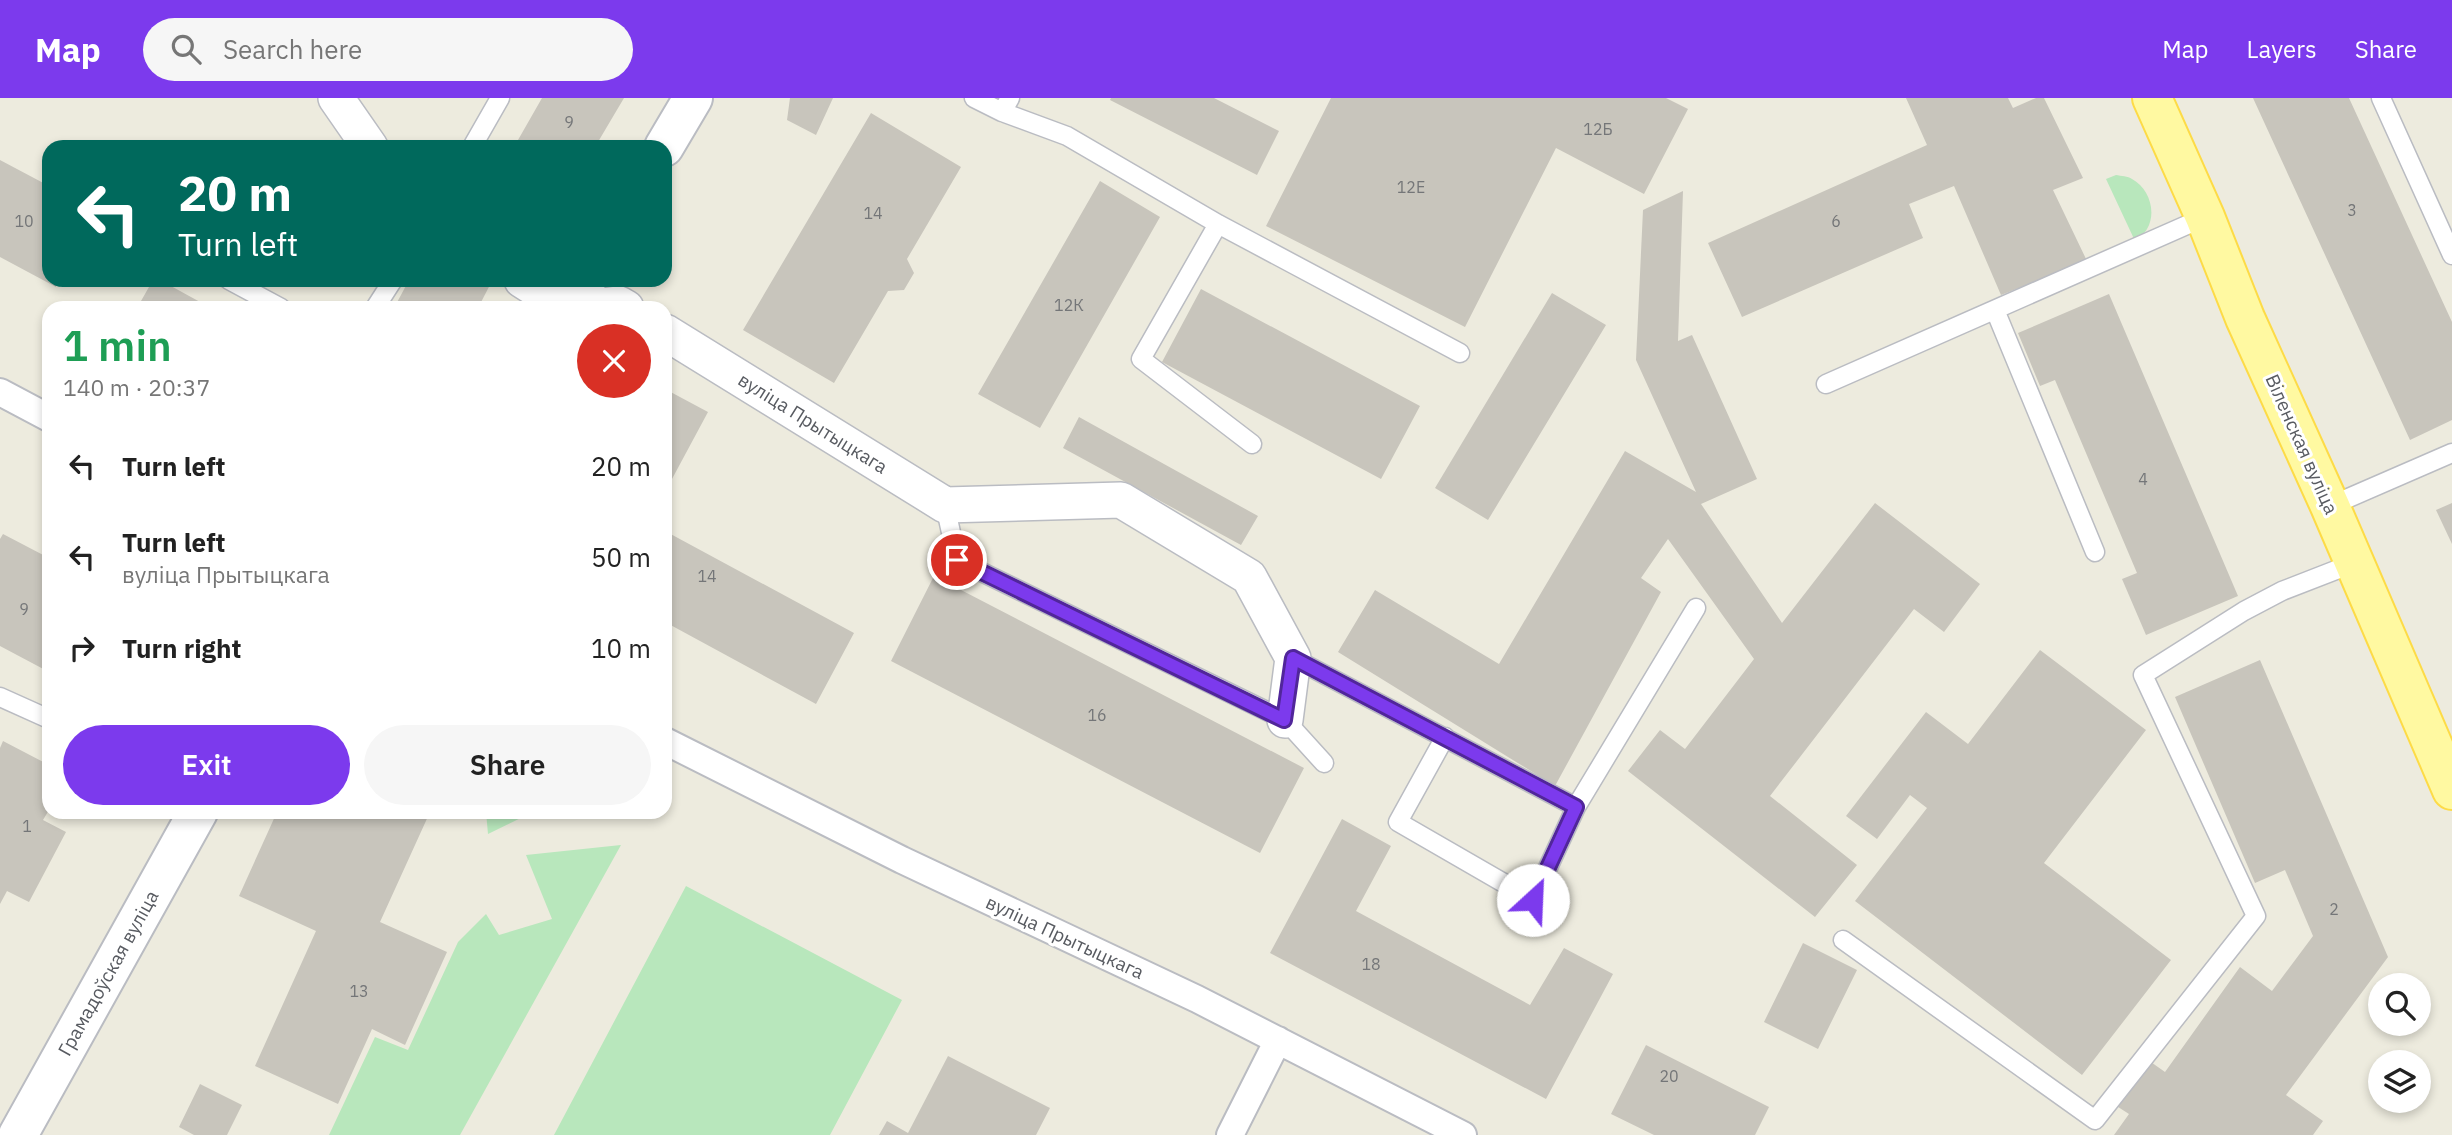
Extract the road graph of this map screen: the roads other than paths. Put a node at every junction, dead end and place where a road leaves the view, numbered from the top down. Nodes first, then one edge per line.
1 (336, 98) edge
2 (500, 98) edge
3 (693, 98) edge
4 (974, 98) edge
5 (2152, 98) edge
6 (2381, 98) edge
7 (1006, 105) edge
8 (365, 140) edge
9 (476, 140) edge
10 (668, 140) edge
11 (2205, 217) junction
12 (1218, 224) junction
13 (2452, 255) edge
14 (242, 287) edge
15 (534, 287) edge
16 (268, 301) edge
17 (556, 301) edge
18 (1995, 310) junction
19 (672, 336) edge
20 (1460, 353) dead end
21 (1826, 384) dead end
22 (0, 392) edge
23 (42, 414) edge
24 (1252, 444) dead end
25 (2452, 453) edge
26 (945, 505) junction
27 (2330, 506) junction
28 (2095, 552) dead end
29 (2354, 563) junction
30 (1696, 608) dead end
31 (1293, 658) junction
32 (0, 697) edge
33 (42, 716) edge
34 (1284, 720) junction
35 (1445, 737) junction
36 (672, 745) edge
37 (1324, 763) dead end
38 (2452, 790) edge
39 (1576, 807) junction
40 (194, 819) edge
41 (1843, 940) dead end
42 (1278, 1040) junction
43 (18, 1135) edge
44 (1230, 1135) edge
45 (1463, 1135) edge

1 - 8 street
2 - 9 lane
3 - 10 street
4 - 7 lane
5 - 11 main road, Віленская вуліца
6 - 13 lane
7 - 12 lane
11 - 18 lane
11 - 27 main road, Віленская вуліца
12 - 20 lane
12 - 24 lane
14 - 16 lane
15 - 17 street
18 - 21 lane
18 - 28 lane
19 - 26 street, вуліца Прытыцкага
22 - 23 street
25 - 27 lane
26 - 31 street
26 - 34 lane
27 - 29 main road, Віленская вуліца
29 - 38 main road, Віленская вуліца
29 - 41 lane
30 - 39 lane
31 - 34 street
31 - 35 lane
32 - 33 lane
34 - 37 lane
35 - 39 lane
35 - 39 lane
36 - 42 street, вуліца Прытыцкага
40 - 43 street, Грамадоўская вуліца
42 - 44 street
42 - 45 street, вуліца Прытыцкага

